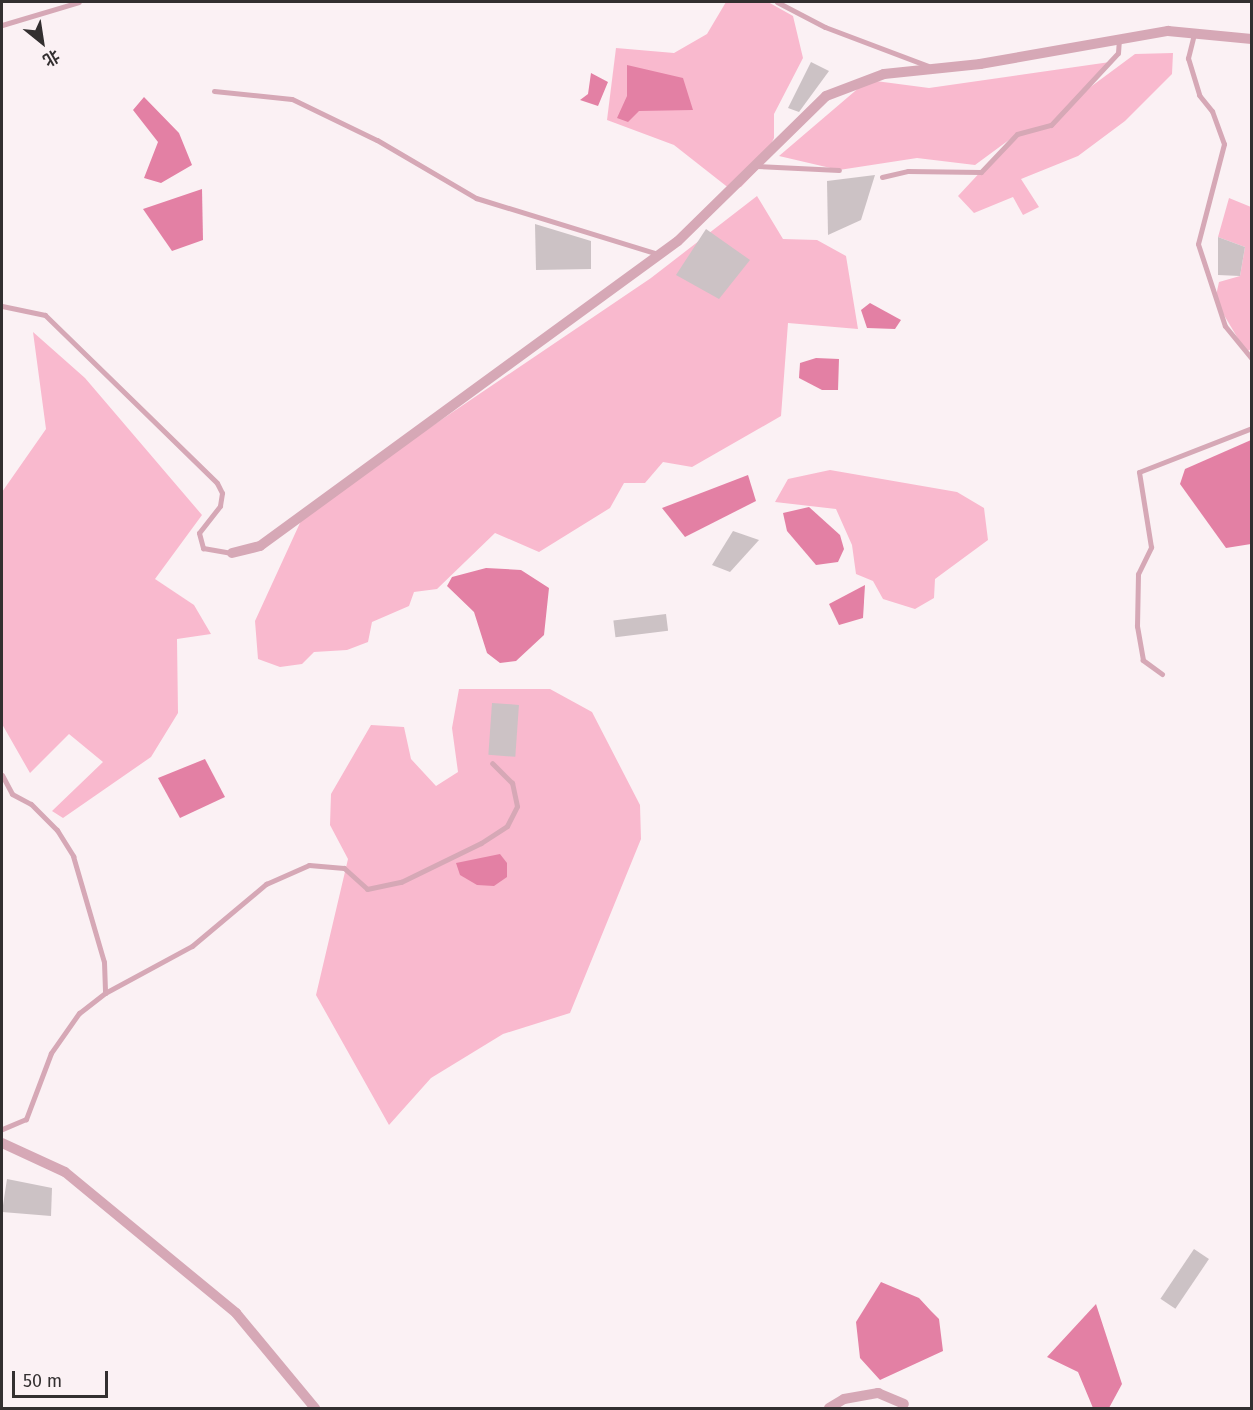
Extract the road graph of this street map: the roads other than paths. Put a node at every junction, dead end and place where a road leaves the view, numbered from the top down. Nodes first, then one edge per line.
1 (79, 2) edge
2 (777, 2) edge
3 (2, 25) edge
4 (1194, 33) junction
5 (1119, 39) junction
6 (1251, 39) edge
7 (930, 67) junction
8 (214, 91) dead end
9 (753, 166) junction
10 (839, 170) dead end
11 (882, 177) dead end
12 (660, 255) junction
13 (2, 306) edge
14 (1251, 359) edge
15 (1251, 428) edge
16 (232, 553) joint
17 (1162, 674) dead end
18 (492, 763) dead end
19 (2, 775) edge
20 (105, 993) junction
21 (2, 1129) edge
22 (2, 1143) edge
23 (904, 1404) dead end
24 (315, 1408) edge
25 (829, 1408) edge

1 - 3 lane
2 - 7 lane
4 - 5 street
4 - 6 street
4 - 14 lane
5 - 7 street
5 - 11 lane
7 - 9 street
8 - 12 lane
9 - 10 lane
9 - 12 street
12 - 16 street
13 - 16 lane
15 - 17 lane
18 - 20 lane
19 - 20 lane
20 - 21 lane
22 - 24 street
23 - 25 street

